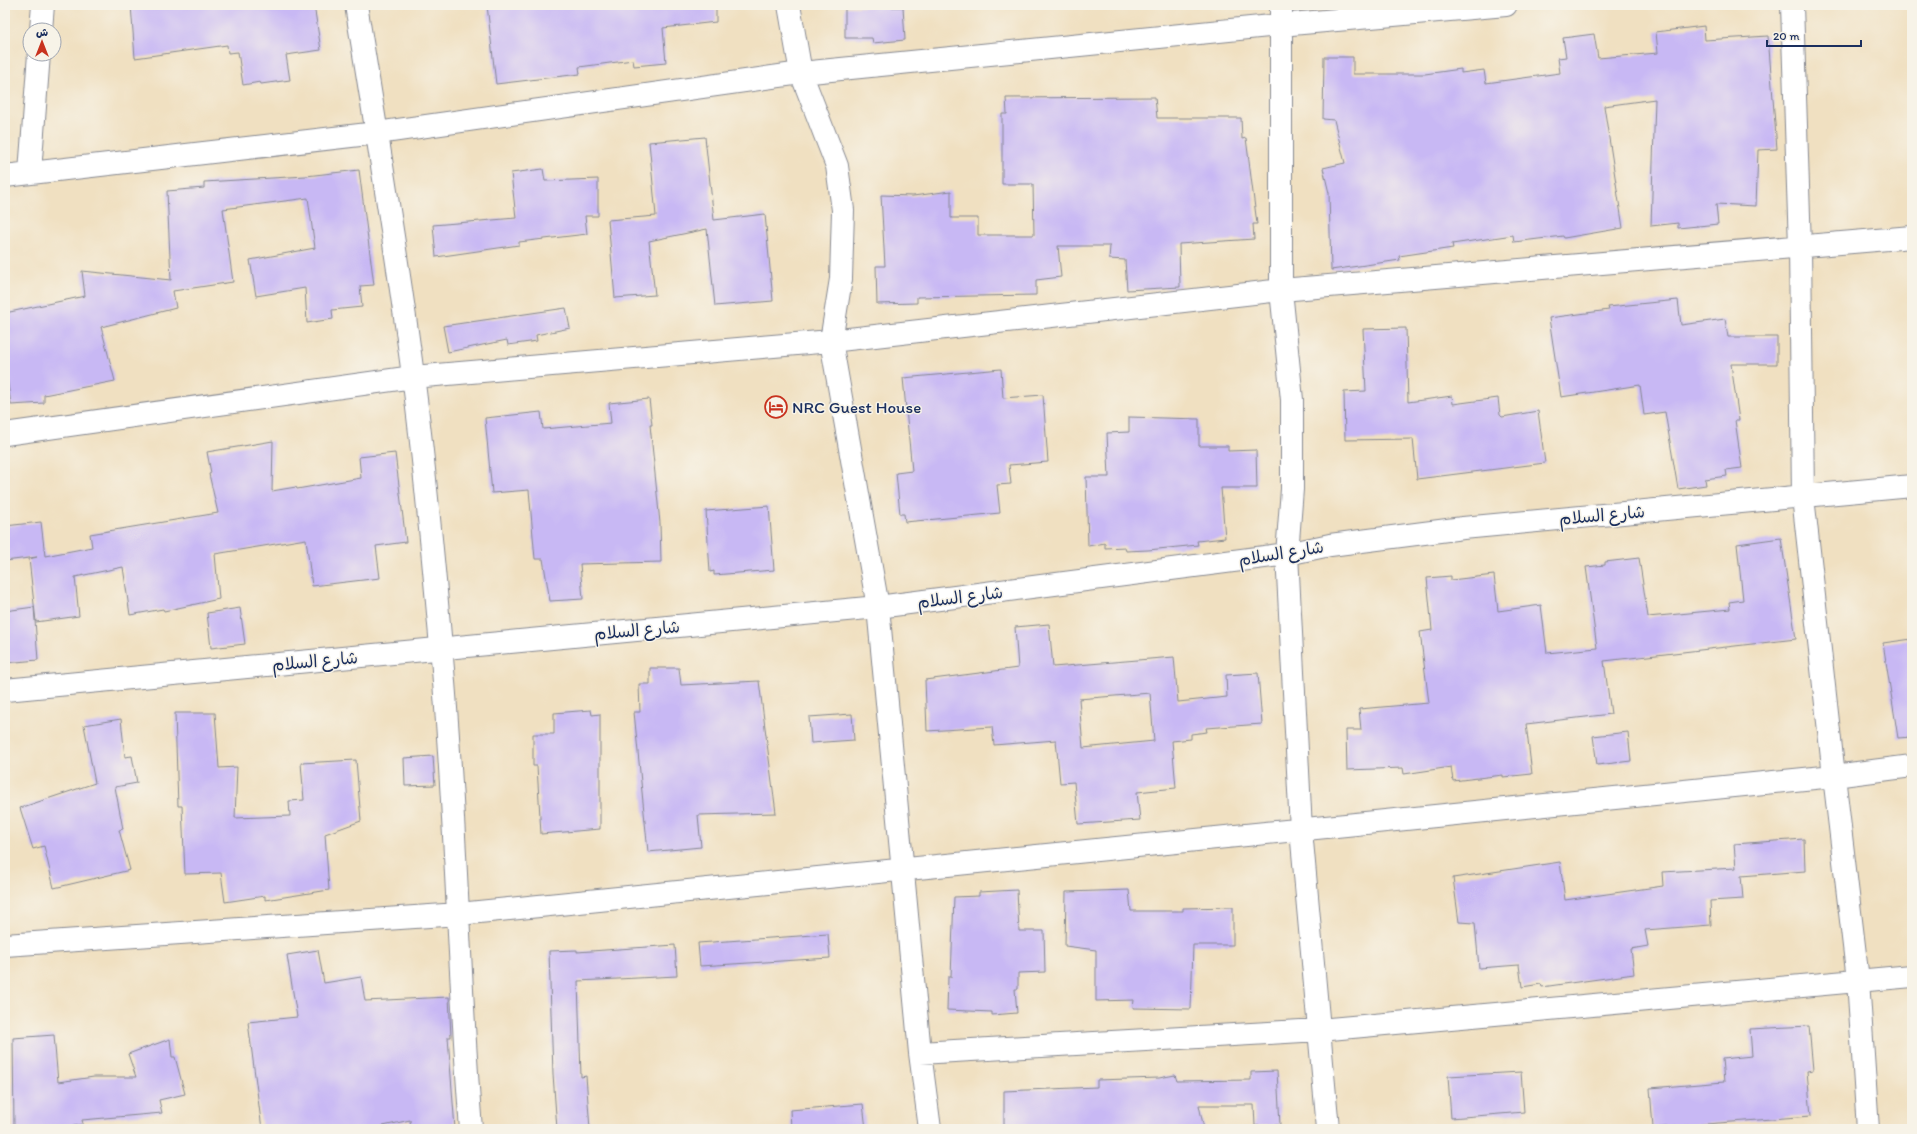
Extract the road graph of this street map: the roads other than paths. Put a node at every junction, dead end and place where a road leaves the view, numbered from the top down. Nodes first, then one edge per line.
1 (43, 5) edge
2 (356, 5) edge
3 (789, 5) edge
4 (1506, 5) edge
5 (1792, 5) edge
6 (1280, 15) edge
7 (42, 22) edge
8 (38, 62) edge
9 (801, 73) junction
10 (377, 133) junction
11 (30, 172) junction
12 (5, 176) edge
13 (1912, 237) edge
14 (1800, 247) junction
15 (1281, 290) junction
16 (831, 341) junction
17 (413, 377) junction
18 (5, 434) edge
19 (1912, 486) edge
20 (1804, 497) junction
21 (1287, 554) junction
22 (878, 607) junction
23 (442, 649) junction
24 (5, 690) edge
25 (1912, 766) edge
26 (1834, 776) junction
27 (1301, 830) junction
28 (903, 871) junction
29 (459, 914) junction
30 (5, 945) edge
31 (1912, 976) edge
32 (1858, 980) junction
33 (1319, 1030) junction
34 (920, 1053) junction
35 (470, 1129) edge
36 (930, 1129) edge
37 (1328, 1129) edge
38 (1868, 1129) edge

1 - 7 street
2 - 10 street
3 - 9 street
4 - 6 street
5 - 14 street
6 - 9 street
6 - 15 street
8 - 11 street
9 - 10 street
9 - 16 street
10 - 11 street
10 - 17 street
11 - 12 street
13 - 14 street
14 - 15 street
14 - 20 street
15 - 16 street
15 - 21 street
16 - 17 street
16 - 22 street
17 - 18 street
17 - 23 street
19 - 20 street, شارع السلام
20 - 21 street, شارع السلام
20 - 26 street
21 - 22 street, شارع السلام
21 - 27 street
22 - 23 street, شارع السلام
22 - 28 street
23 - 24 street, شارع السلام
23 - 29 street
25 - 26 street
26 - 27 street
26 - 32 street
27 - 28 street
27 - 33 street
28 - 29 street
28 - 34 street
29 - 30 street
29 - 35 street
31 - 32 street
32 - 33 street
32 - 38 street
33 - 34 street
33 - 37 street
34 - 36 street

